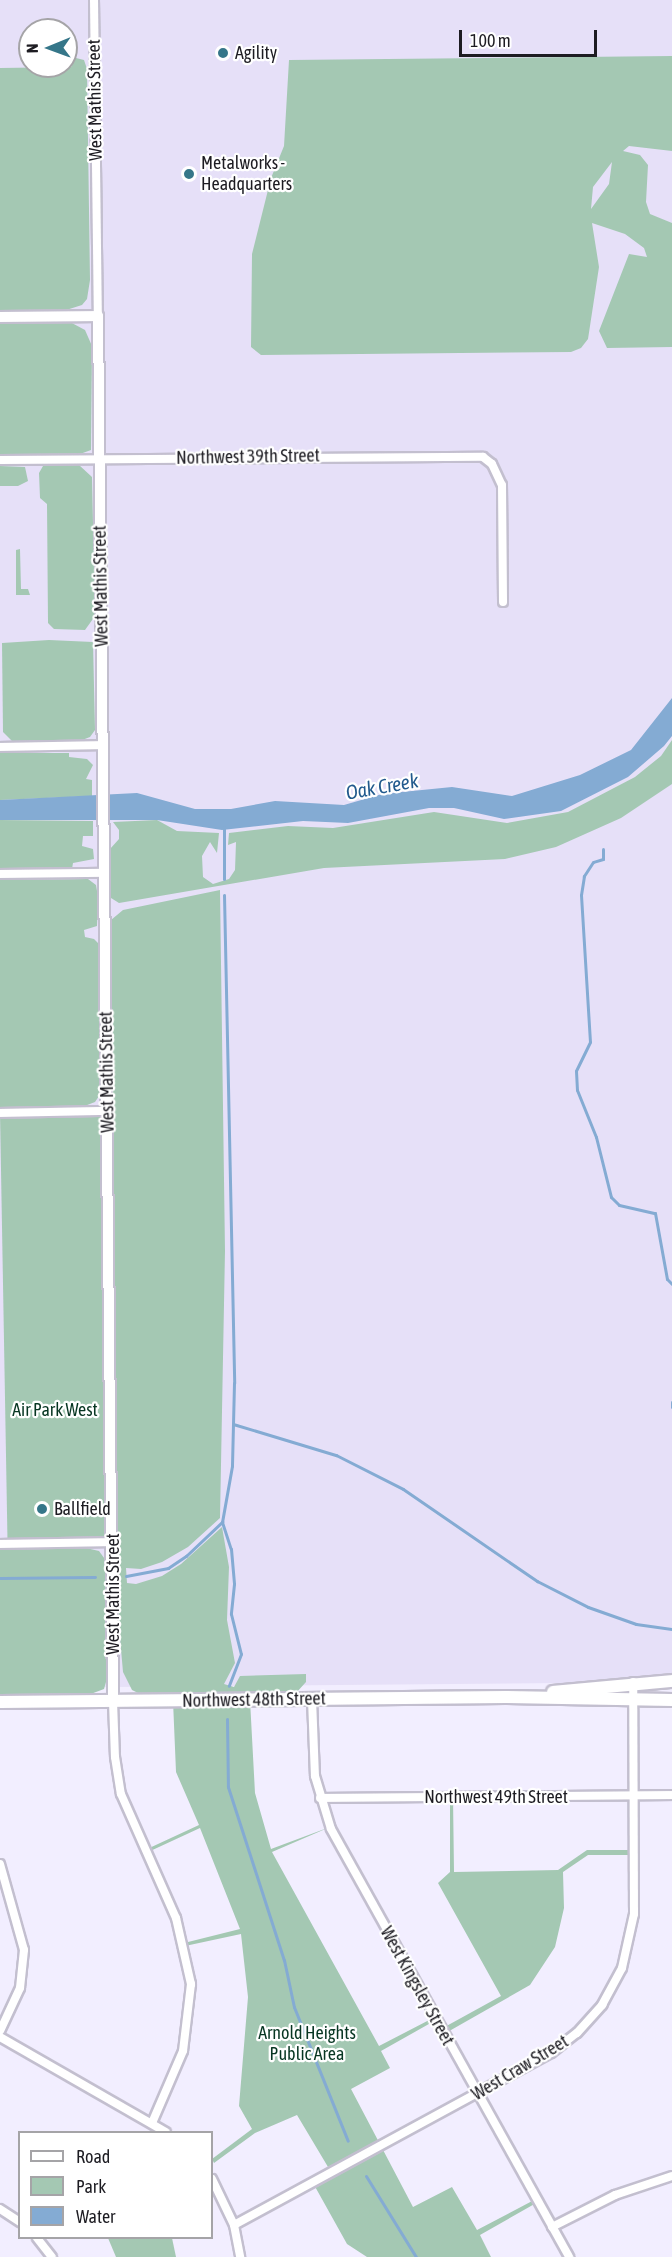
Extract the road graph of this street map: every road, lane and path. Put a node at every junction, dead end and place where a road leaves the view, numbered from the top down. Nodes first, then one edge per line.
1 (94, 0) edge
2 (98, 316) junction
3 (0, 317) edge
4 (100, 458) junction
5 (0, 460) edge
6 (503, 602) dead end
7 (103, 745) junction
8 (0, 747) edge
9 (104, 873) junction
10 (0, 874) edge
11 (108, 1111) junction
12 (0, 1113) edge
13 (112, 1542) junction
14 (0, 1544) edge
15 (672, 1681) edge
16 (633, 1682) junction
17 (507, 1697) junction
18 (312, 1699) junction
19 (633, 1700) junction
20 (672, 1700) edge
21 (113, 1701) junction
22 (0, 1702) edge
23 (672, 1795) edge
24 (633, 1796) junction
25 (320, 1798) junction
26 (0, 1864) edge
27 (0, 2031) edge
28 (0, 2037) edge
29 (477, 2093) junction
30 (152, 2123) junction
31 (163, 2131) edge
32 (672, 2176) edge
33 (213, 2181) edge
34 (0, 2209) edge
35 (18, 2221) edge
36 (234, 2225) junction
37 (552, 2227) junction
38 (38, 2239) edge
39 (52, 2257) edge
40 (240, 2257) edge
41 (569, 2257) edge

1 - 2 street, West Mathis Street
2 - 3 street
2 - 4 street, West Mathis Street
4 - 5 street, Northwest 39th Street
4 - 6 street, Northwest 39th Street
4 - 7 street, West Mathis Street
7 - 8 street
7 - 9 street, West Mathis Street
9 - 10 street
9 - 11 street, West Mathis Street
11 - 12 street
11 - 13 street, West Mathis Street
13 - 14 street
13 - 21 street, West Mathis Street
15 - 16 main road, Northwest 48th Street
16 - 17 main road, Northwest 48th Street
16 - 19 street, West Craw Street
17 - 18 main road, Northwest 48th Street
17 - 19 main road, Northwest 48th Street
18 - 21 main road, Northwest 48th Street
18 - 25 street, West Kingsley Street
19 - 20 main road, Northwest 48th Street
19 - 24 street, West Craw Street
21 - 22 main road, Northwest 48th Street
21 - 30 street, West Mathis Street
23 - 24 street, Northwest 49th Street
24 - 25 street, Northwest 49th Street
24 - 29 street, West Craw Street
25 - 29 street, West Kingsley Street
26 - 27 street
28 - 30 street
29 - 36 street, West Craw Street
29 - 37 street, West Kingsley Street
30 - 31 street
32 - 37 street
33 - 36 street
34 - 35 street
36 - 40 street
37 - 41 street, West Kingsley Street
38 - 39 street

